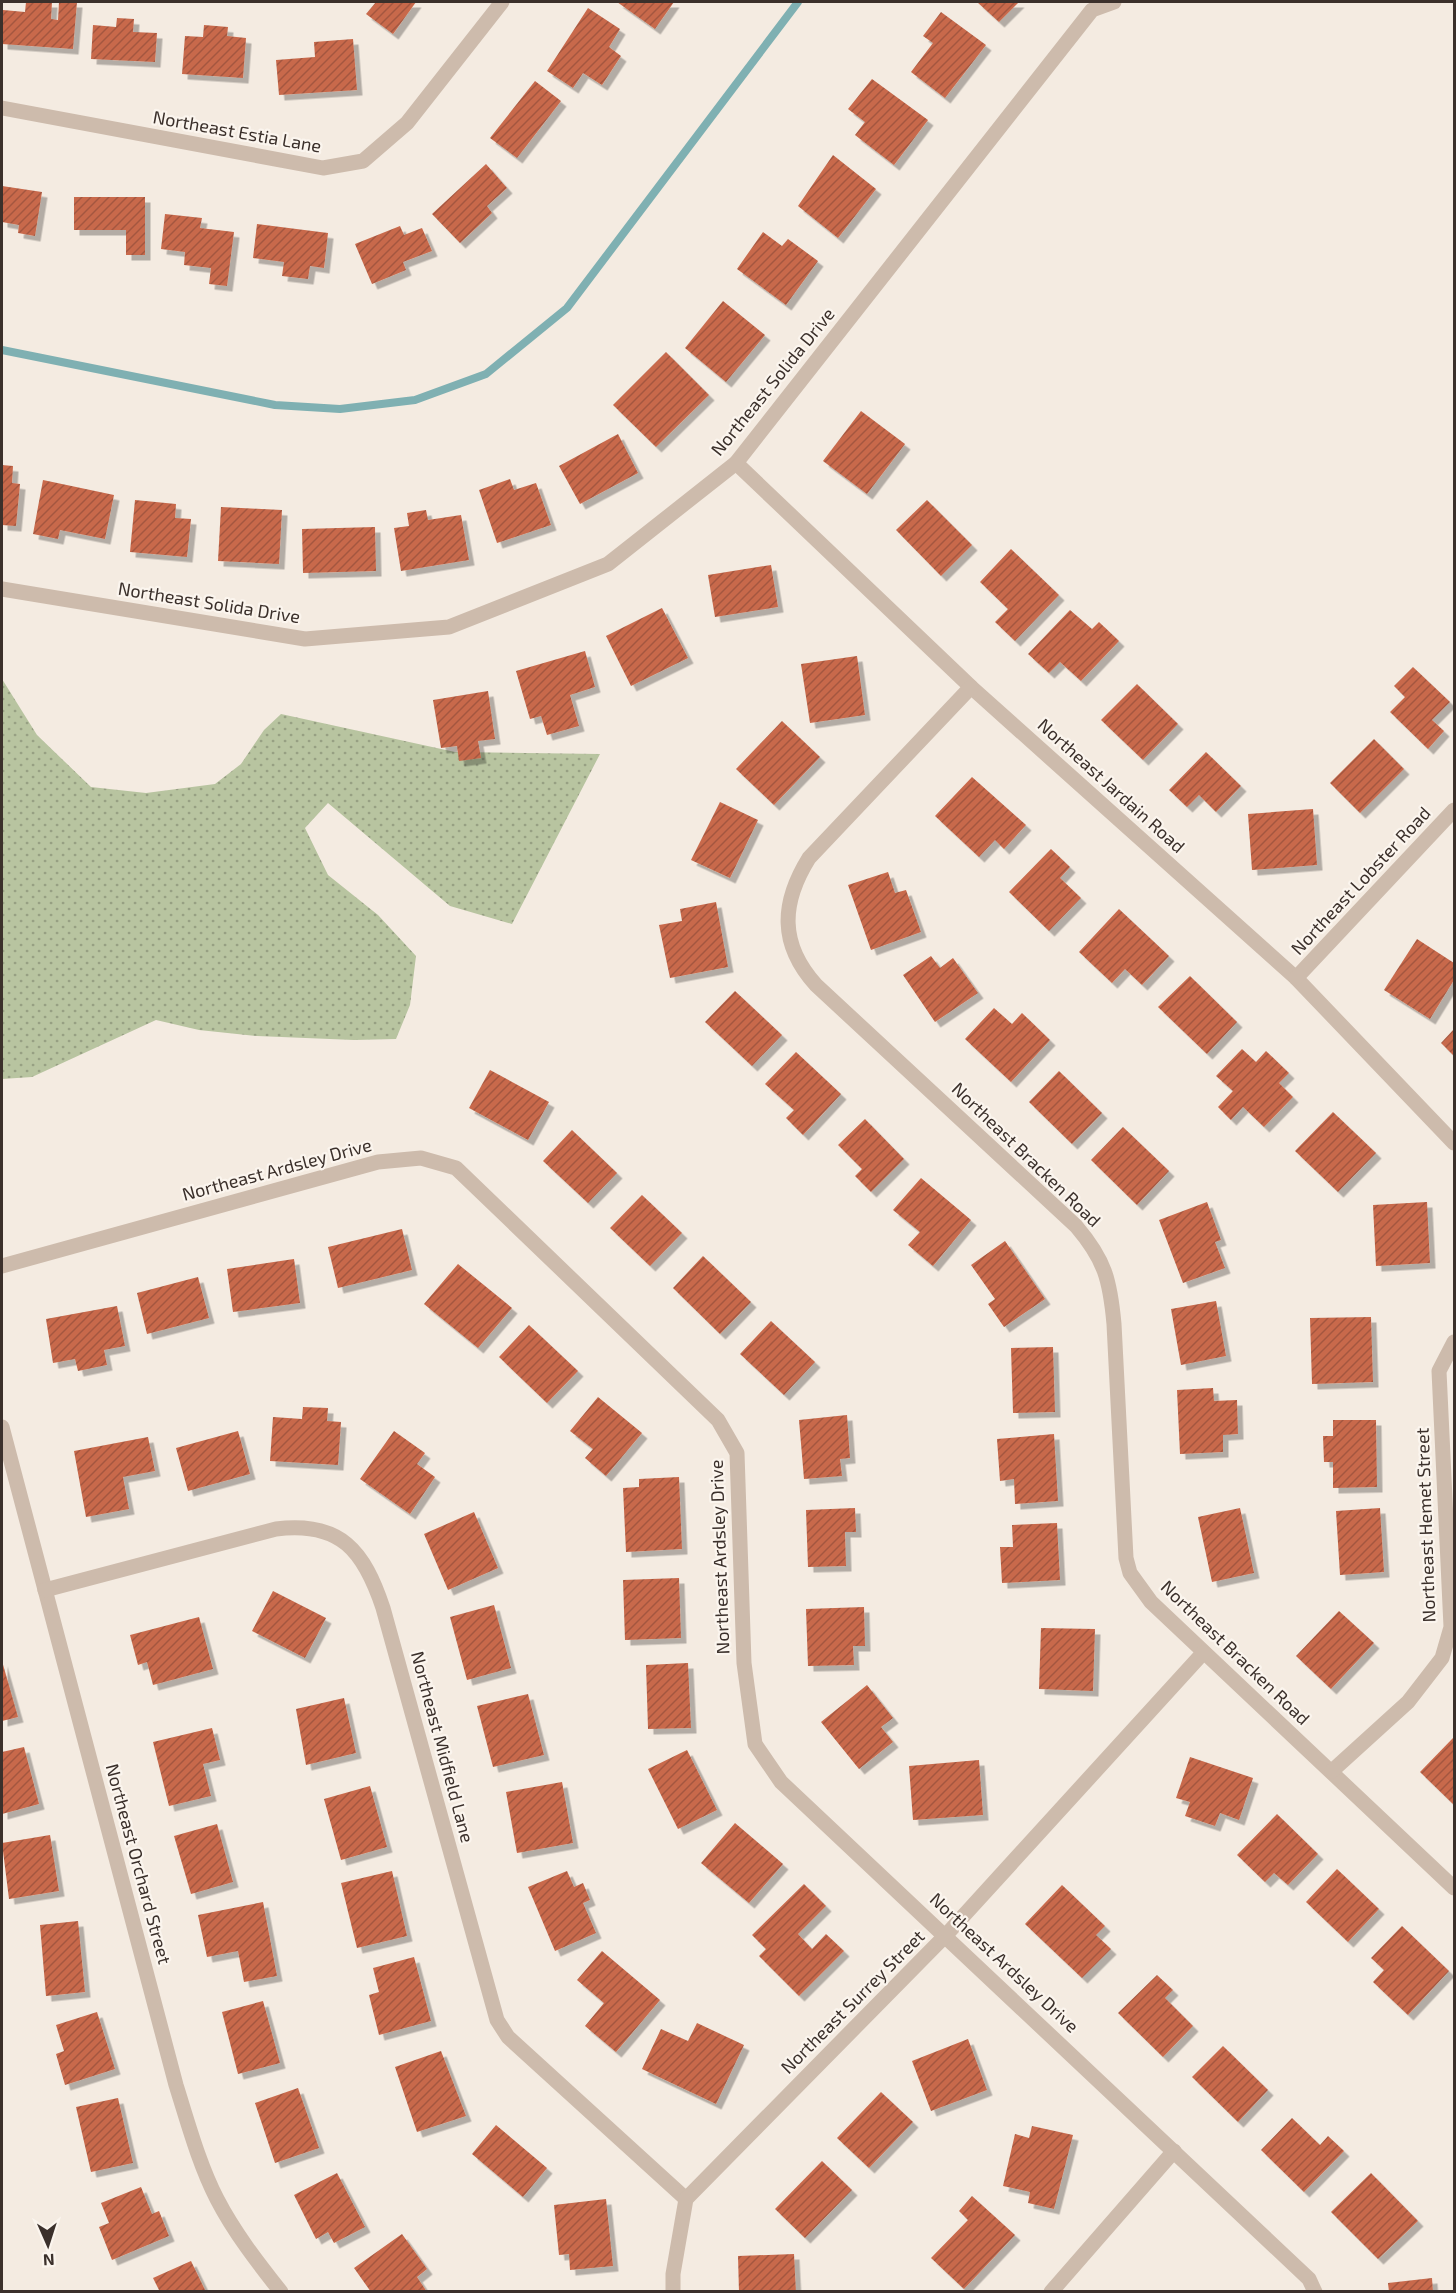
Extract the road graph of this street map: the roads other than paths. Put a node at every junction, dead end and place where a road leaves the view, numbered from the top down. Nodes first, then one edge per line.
1 (502, 2) edge
2 (1114, 2) edge
3 (2, 108) edge
4 (736, 464) junction
5 (2, 589) edge
6 (972, 687) junction
7 (1455, 810) edge
8 (1296, 978) junction
9 (1455, 1143) edge
10 (2, 1266) edge
11 (1455, 1342) edge
12 (2, 1427) edge
13 (45, 1590) junction
14 (1203, 1653) junction
15 (1332, 1771) junction
16 (1455, 1888) edge
17 (946, 1935) junction
18 (1174, 2151) junction
19 (686, 2199) junction
20 (281, 2292) edge
21 (673, 2292) edge
22 (1051, 2292) edge
23 (1315, 2292) edge

1 - 3 street, Northeast Estia Lane
2 - 4 street, Northeast Solida Drive
4 - 5 street, Northeast Solida Drive
4 - 6 street, Northeast Jardain Road
6 - 8 street, Northeast Jardain Road
6 - 14 street, Northeast Bracken Road
7 - 8 street, Northeast Lobster Road
8 - 9 street, Northeast Jardain Road
10 - 17 street, Northeast Ardsley Drive
11 - 15 street, Northeast Hemet Street
12 - 13 street, Northeast Orchard Street
13 - 19 street, Northeast Midfield Lane
13 - 20 street, Northeast Orchard Street
14 - 15 street, Northeast Bracken Road
14 - 17 street, Northeast Surrey Street
15 - 16 street, Northeast Bracken Road
17 - 18 street, Northeast Ardsley Drive
17 - 19 street, Northeast Surrey Street
18 - 22 street
18 - 23 street, Northeast Ardsley Drive
19 - 21 street

